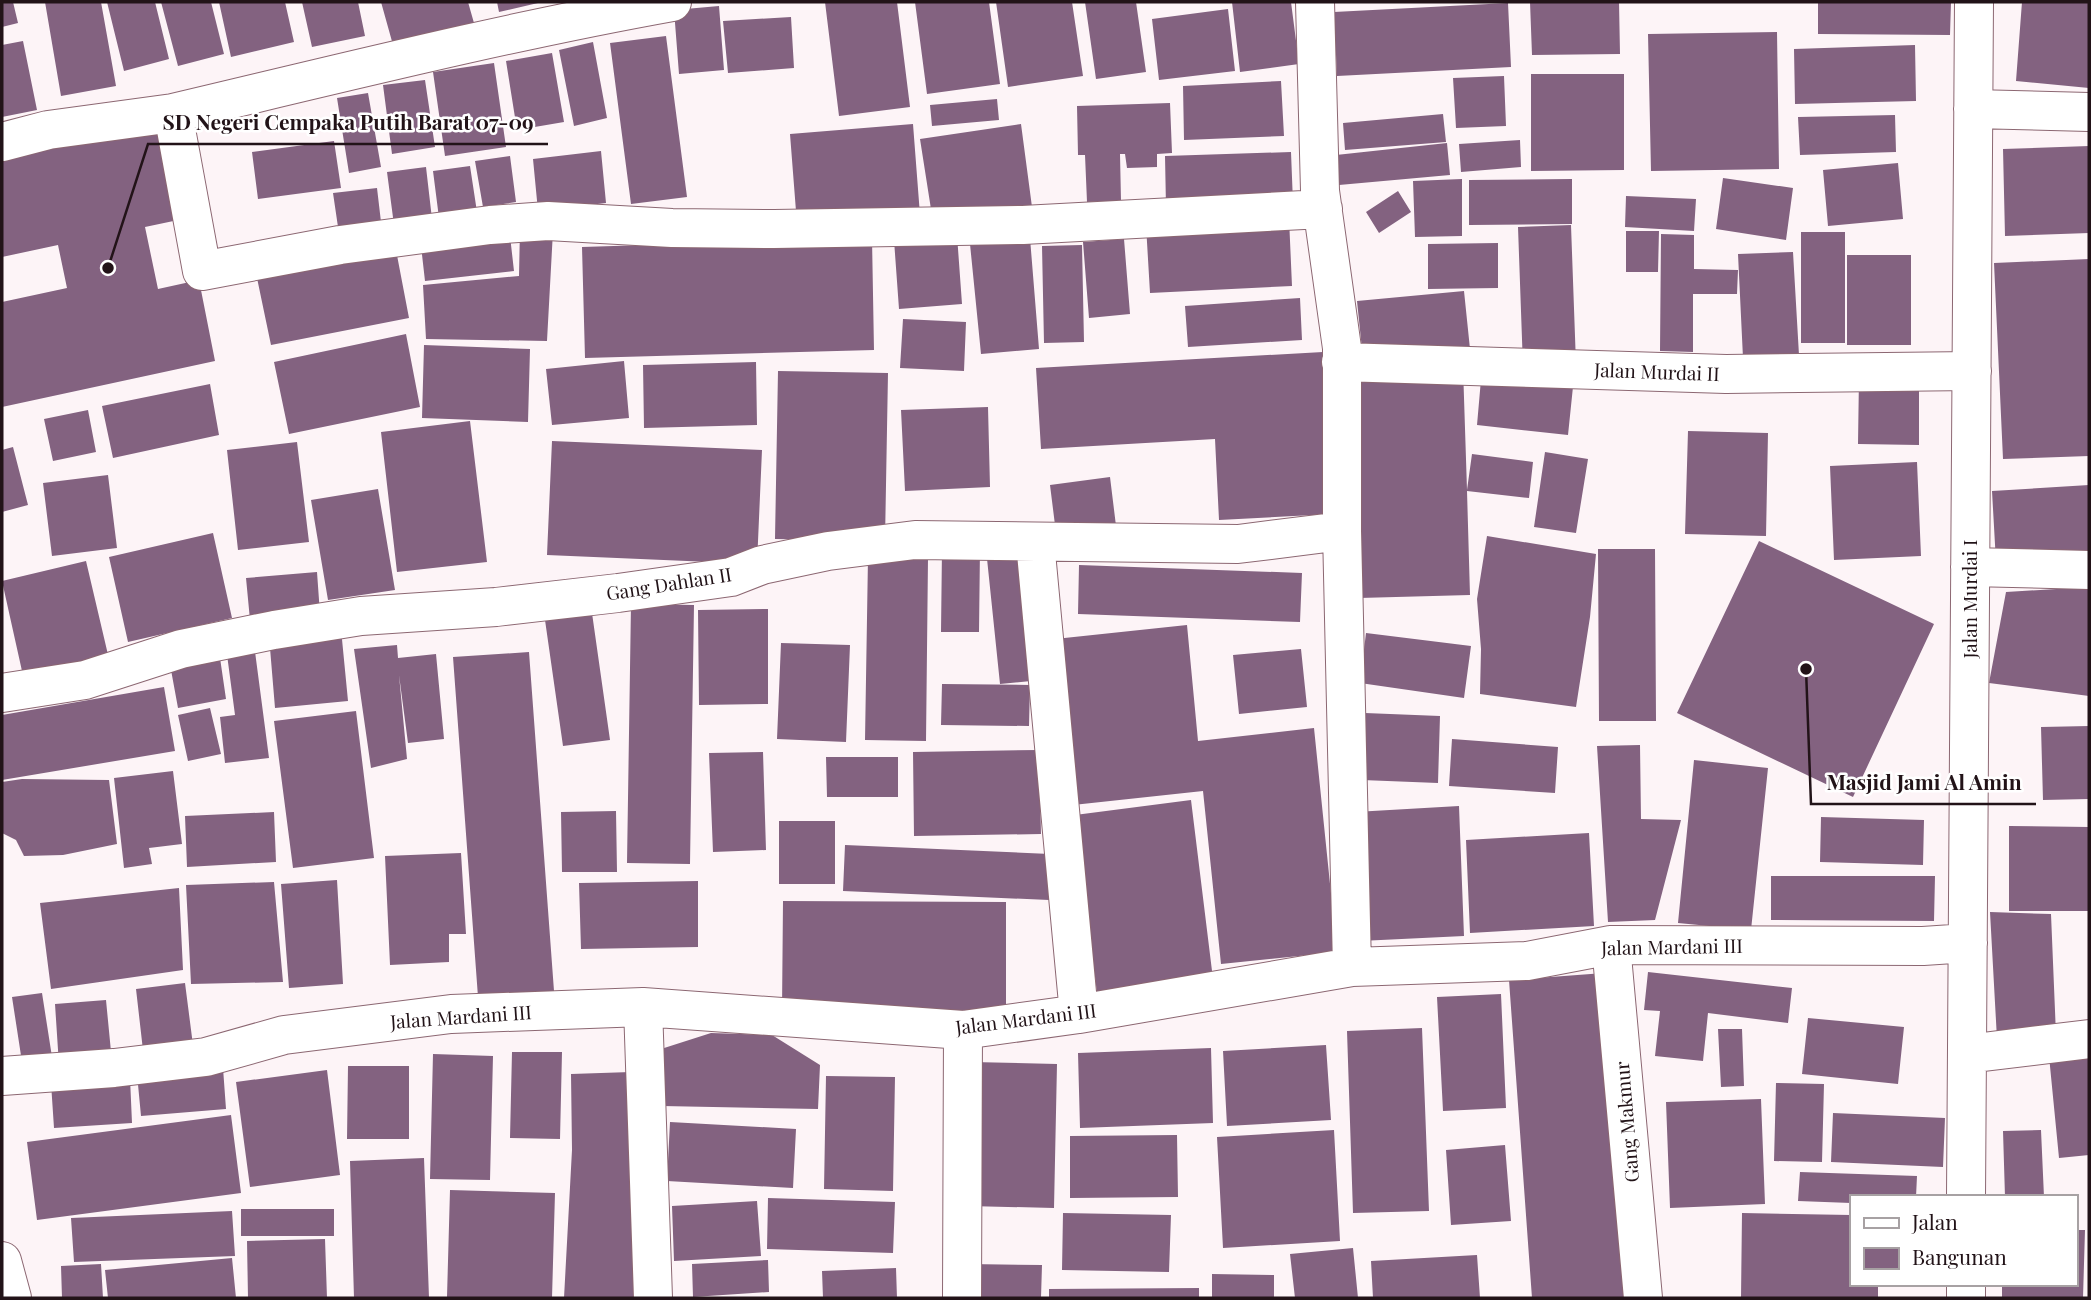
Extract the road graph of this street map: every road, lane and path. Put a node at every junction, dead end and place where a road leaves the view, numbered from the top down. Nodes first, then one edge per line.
1 (672, 2) edge
2 (1315, 2) edge
3 (1974, 2) edge
4 (1973, 108) junction
5 (2089, 112) edge
6 (173, 113) junction
7 (2, 142) edge
8 (1323, 209) junction
9 (1341, 362) junction
10 (1972, 371) junction
11 (1342, 531) junction
12 (1035, 542) junction
13 (1970, 567) junction
14 (2089, 570) edge
15 (2, 693) edge
16 (1968, 943) junction
17 (1611, 945) junction
18 (1352, 967) junction
19 (643, 1007) junction
20 (1079, 1014) junction
21 (963, 1030) junction
22 (2089, 1039) edge
23 (1967, 1054) junction
24 (2, 1076) edge
25 (1966, 1195) edge
26 (2, 1261) edge
27 (12, 1298) edge
28 (653, 1298) edge
29 (962, 1298) edge
30 (1643, 1298) edge

1 - 6 street
2 - 8 street
3 - 4 street, Jalan Murdai I
4 - 5 street
4 - 10 street, Jalan Murdai I
6 - 7 street
6 - 8 street
8 - 9 street
9 - 10 street, Jalan Murdai II
9 - 11 street
10 - 13 street, Jalan Murdai I
11 - 12 street, Gang Dahlan II
11 - 18 street
12 - 15 street, Gang Dahlan II
12 - 20 street
13 - 14 street
13 - 16 street, Jalan Murdai I
16 - 17 street, Jalan Mardani III
16 - 23 street, Jalan Murdai I
17 - 18 street, Jalan Mardani III
17 - 30 street, Gang Makmur
18 - 20 street, Jalan Mardani III
19 - 21 street, Jalan Mardani III
19 - 24 street, Jalan Mardani III
19 - 28 street
20 - 21 street, Jalan Mardani III
21 - 29 street
22 - 23 street
23 - 25 street, Jalan Murdai I
26 - 27 street

